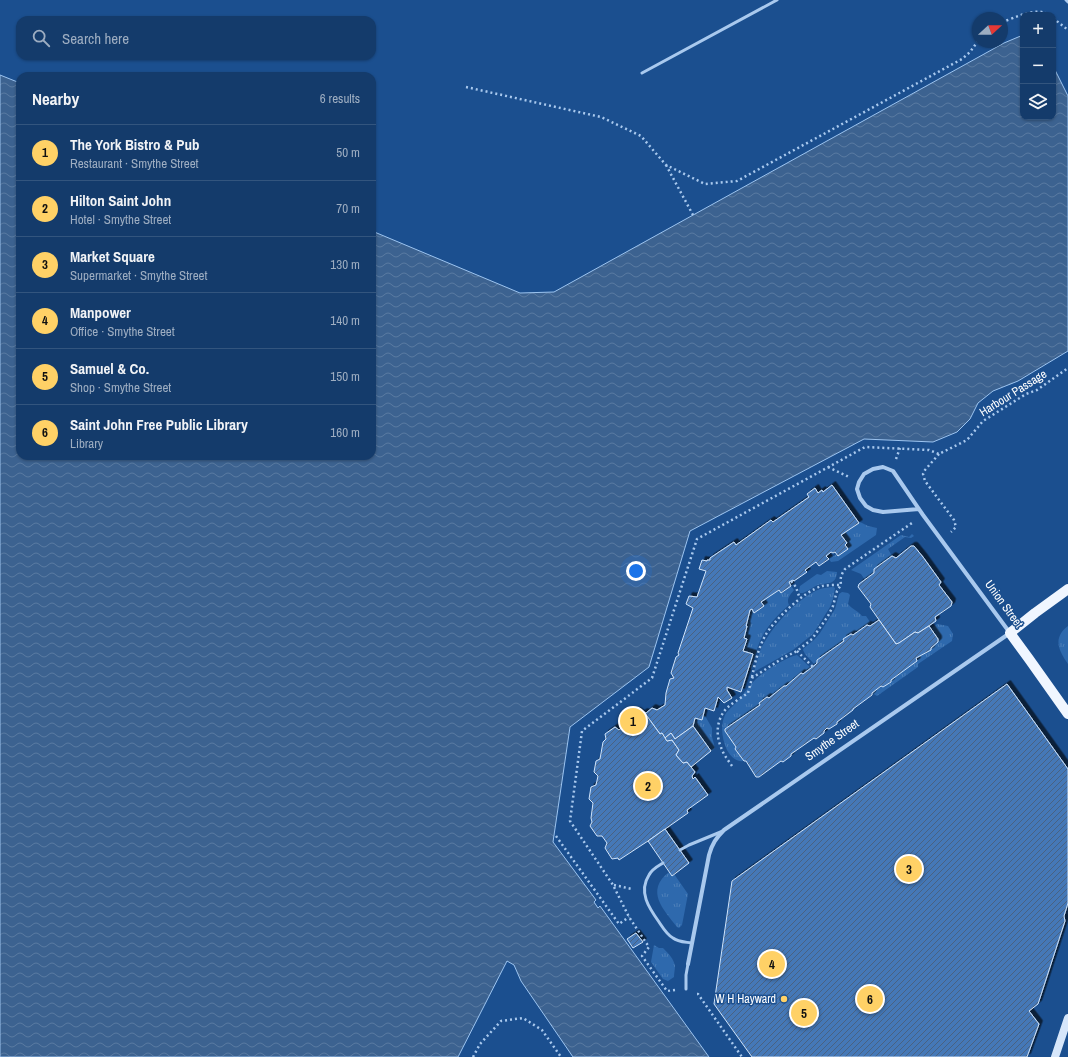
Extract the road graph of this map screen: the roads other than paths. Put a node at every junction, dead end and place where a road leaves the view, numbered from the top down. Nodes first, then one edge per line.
1 (777, 0) edge
2 (642, 73) dead end
3 (919, 509) junction
4 (1068, 589) edge
5 (1010, 633) junction
6 (1068, 714) edge
7 (724, 830) junction
8 (680, 850) dead end
9 (663, 863) dead end
10 (691, 942) junction
11 (688, 964) joint
12 (686, 989) road end
13 (1068, 1018) edge
14 (1055, 1057) edge

1 - 2 lane
3 - 3 street, Union Street
3 - 5 street, Union Street
4 - 5 main road, Smythe Street
5 - 6 main road, Union Street
5 - 7 street, Smythe Street
7 - 8 lane
7 - 10 street, Smythe Street
9 - 10 lane
10 - 11 street, Smythe Street
11 - 12 lane
13 - 14 main road

